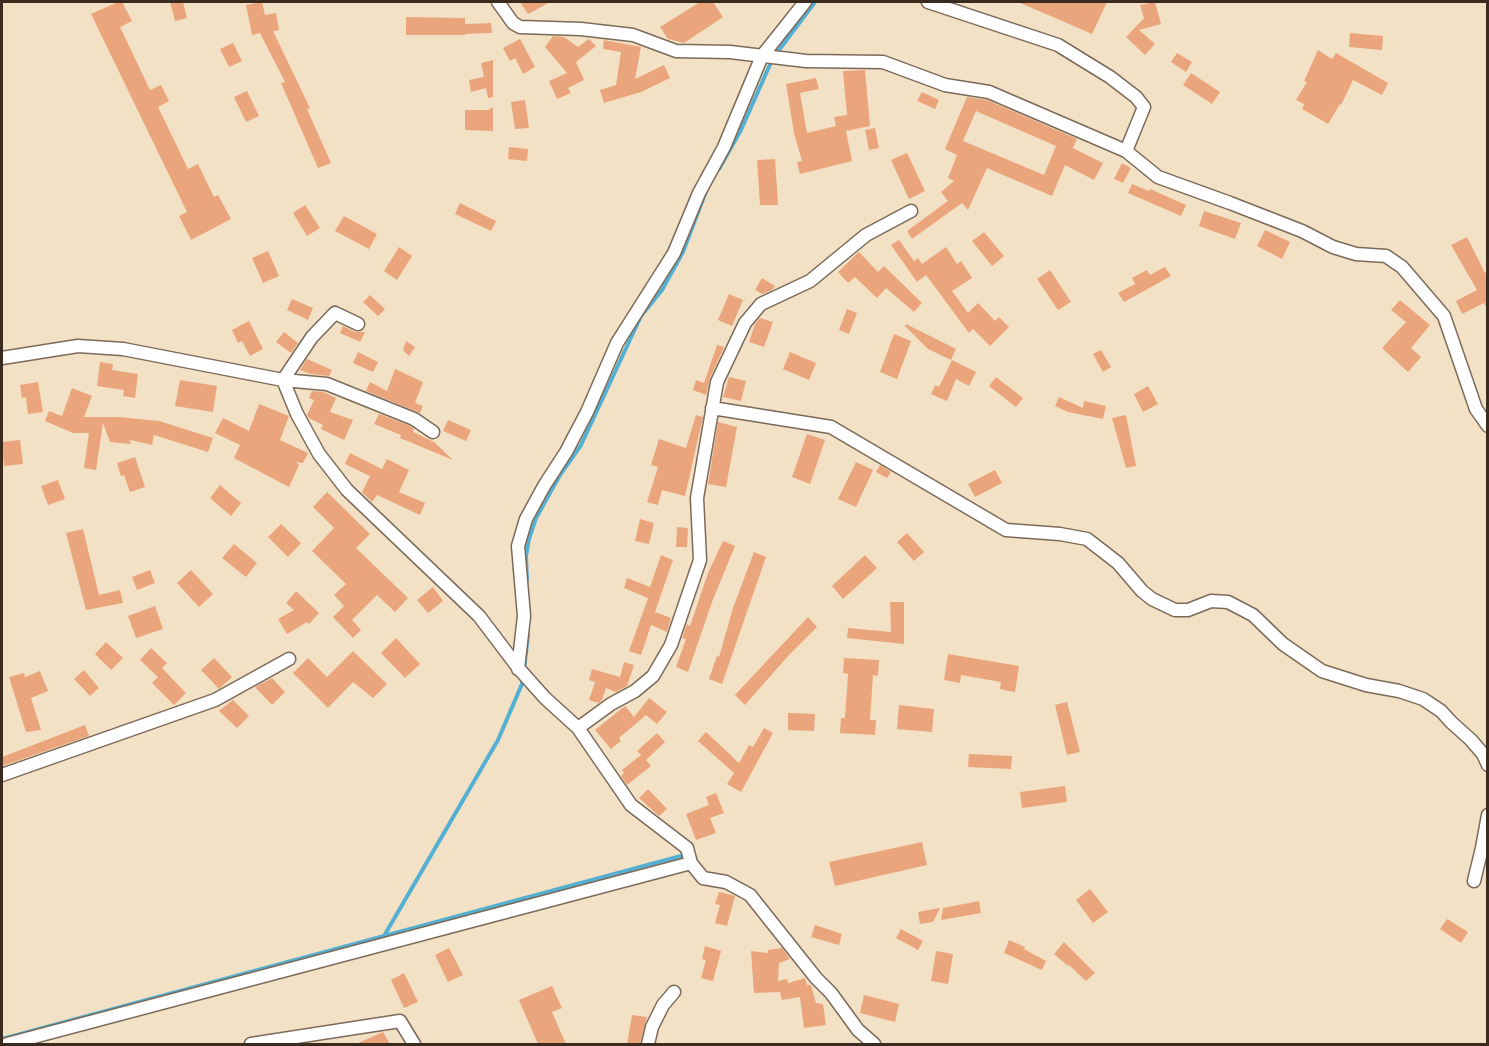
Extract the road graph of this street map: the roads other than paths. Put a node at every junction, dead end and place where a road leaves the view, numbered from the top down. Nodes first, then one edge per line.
1 (498, 2) edge
2 (805, 2) edge
3 (928, 2) edge
4 (762, 56) junction
5 (1126, 151) junction
6 (911, 211) dead end
7 (358, 324) dead end
8 (2, 358) edge
9 (283, 380) junction
10 (712, 408) junction
11 (1488, 426) edge
12 (433, 432) dead end
13 (289, 659) dead end
14 (519, 670) junction
15 (578, 728) junction
16 (1488, 765) edge
17 (2, 776) edge
18 (1488, 815) edge
19 (691, 863) junction
20 (1474, 881) dead end
21 (674, 992) dead end
22 (7, 1044) edge
23 (251, 1044) edge
24 (414, 1044) edge
25 (648, 1044) edge
26 (874, 1044) edge

1 - 4 street
2 - 4 street
3 - 5 street
4 - 5 street
4 - 14 street
5 - 11 street
6 - 10 street
7 - 9 street
8 - 9 street
9 - 12 street
9 - 14 street
10 - 15 street
10 - 16 street
13 - 17 street
14 - 15 street
15 - 19 street
18 - 20 street
19 - 22 street
19 - 26 street
21 - 25 street
23 - 24 street

